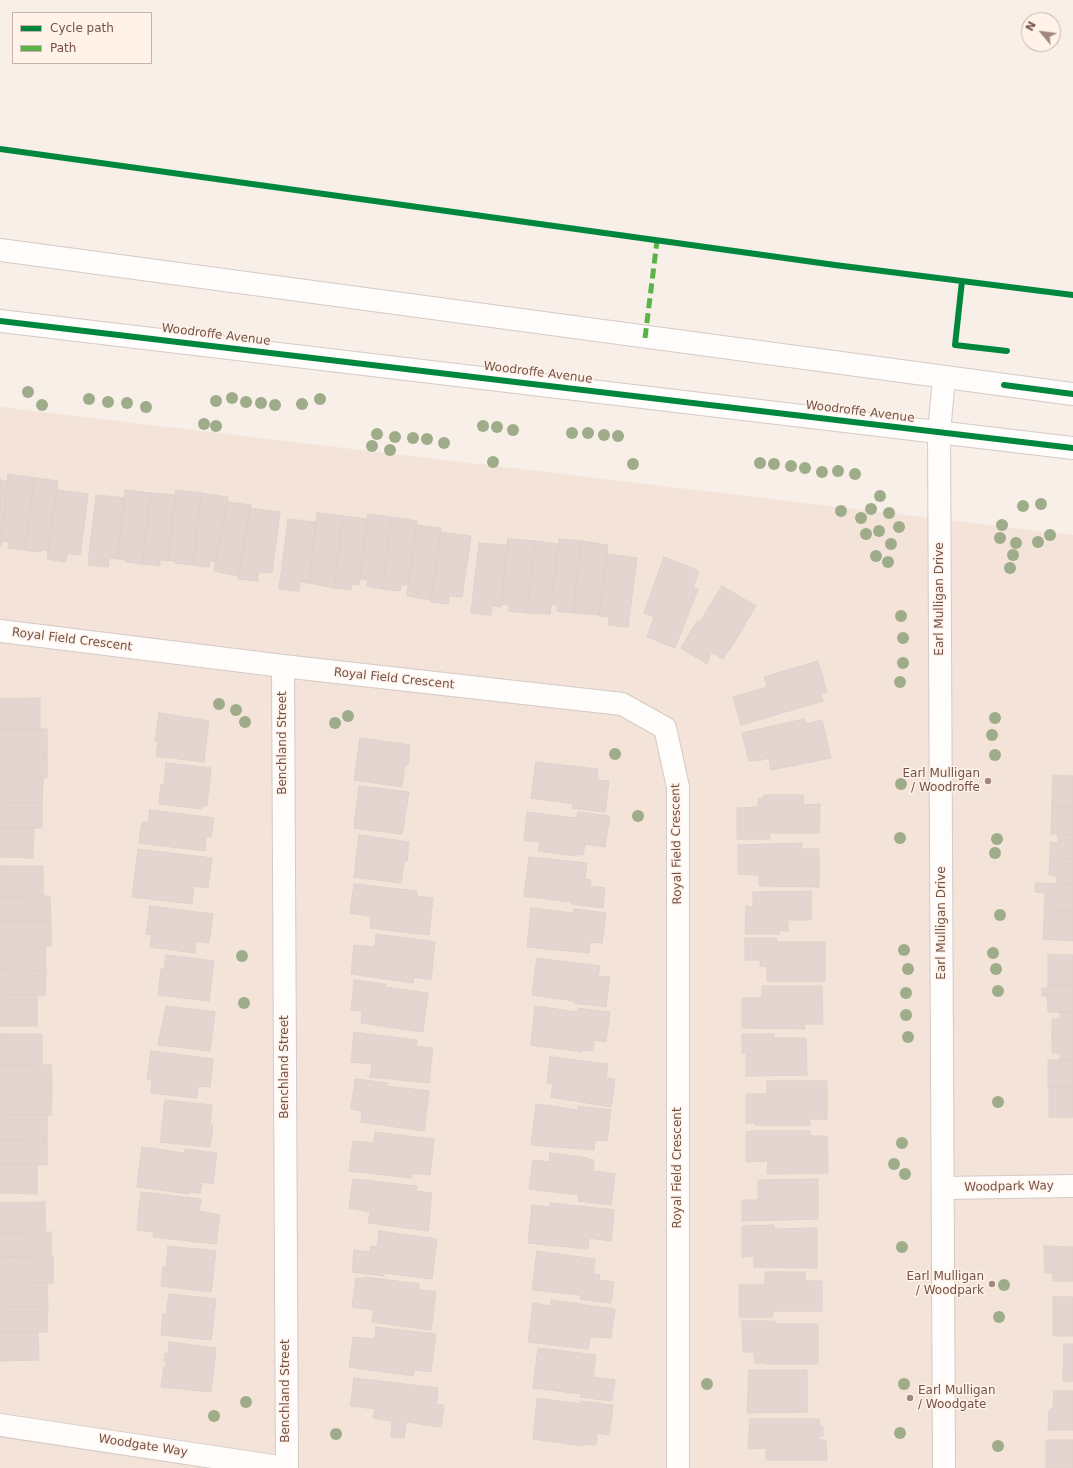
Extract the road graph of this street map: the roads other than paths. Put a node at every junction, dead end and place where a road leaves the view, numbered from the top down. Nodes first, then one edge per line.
1 (0, 250) edge
2 (0, 321) edge
3 (944, 378) junction
4 (1073, 394) edge
5 (939, 432) junction
6 (1073, 448) edge
7 (0, 631) edge
8 (282, 666) junction
9 (1073, 1186) edge
10 (944, 1188) junction
11 (0, 1425) edge
12 (286, 1468) edge
13 (678, 1468) edge
14 (944, 1468) edge

1 - 3 street
2 - 5 street, Woodroffe Avenue
3 - 4 street
3 - 5 street, Earl Mulligan Drive
5 - 6 street, Woodroffe Avenue
5 - 10 street, Earl Mulligan Drive
7 - 8 street, Royal Field Crescent
8 - 12 street, Benchland Street
8 - 13 street, Royal Field Crescent
9 - 10 street, Woodpark Way
10 - 14 street, Earl Mulligan Drive
11 - 12 street, Woodgate Way

